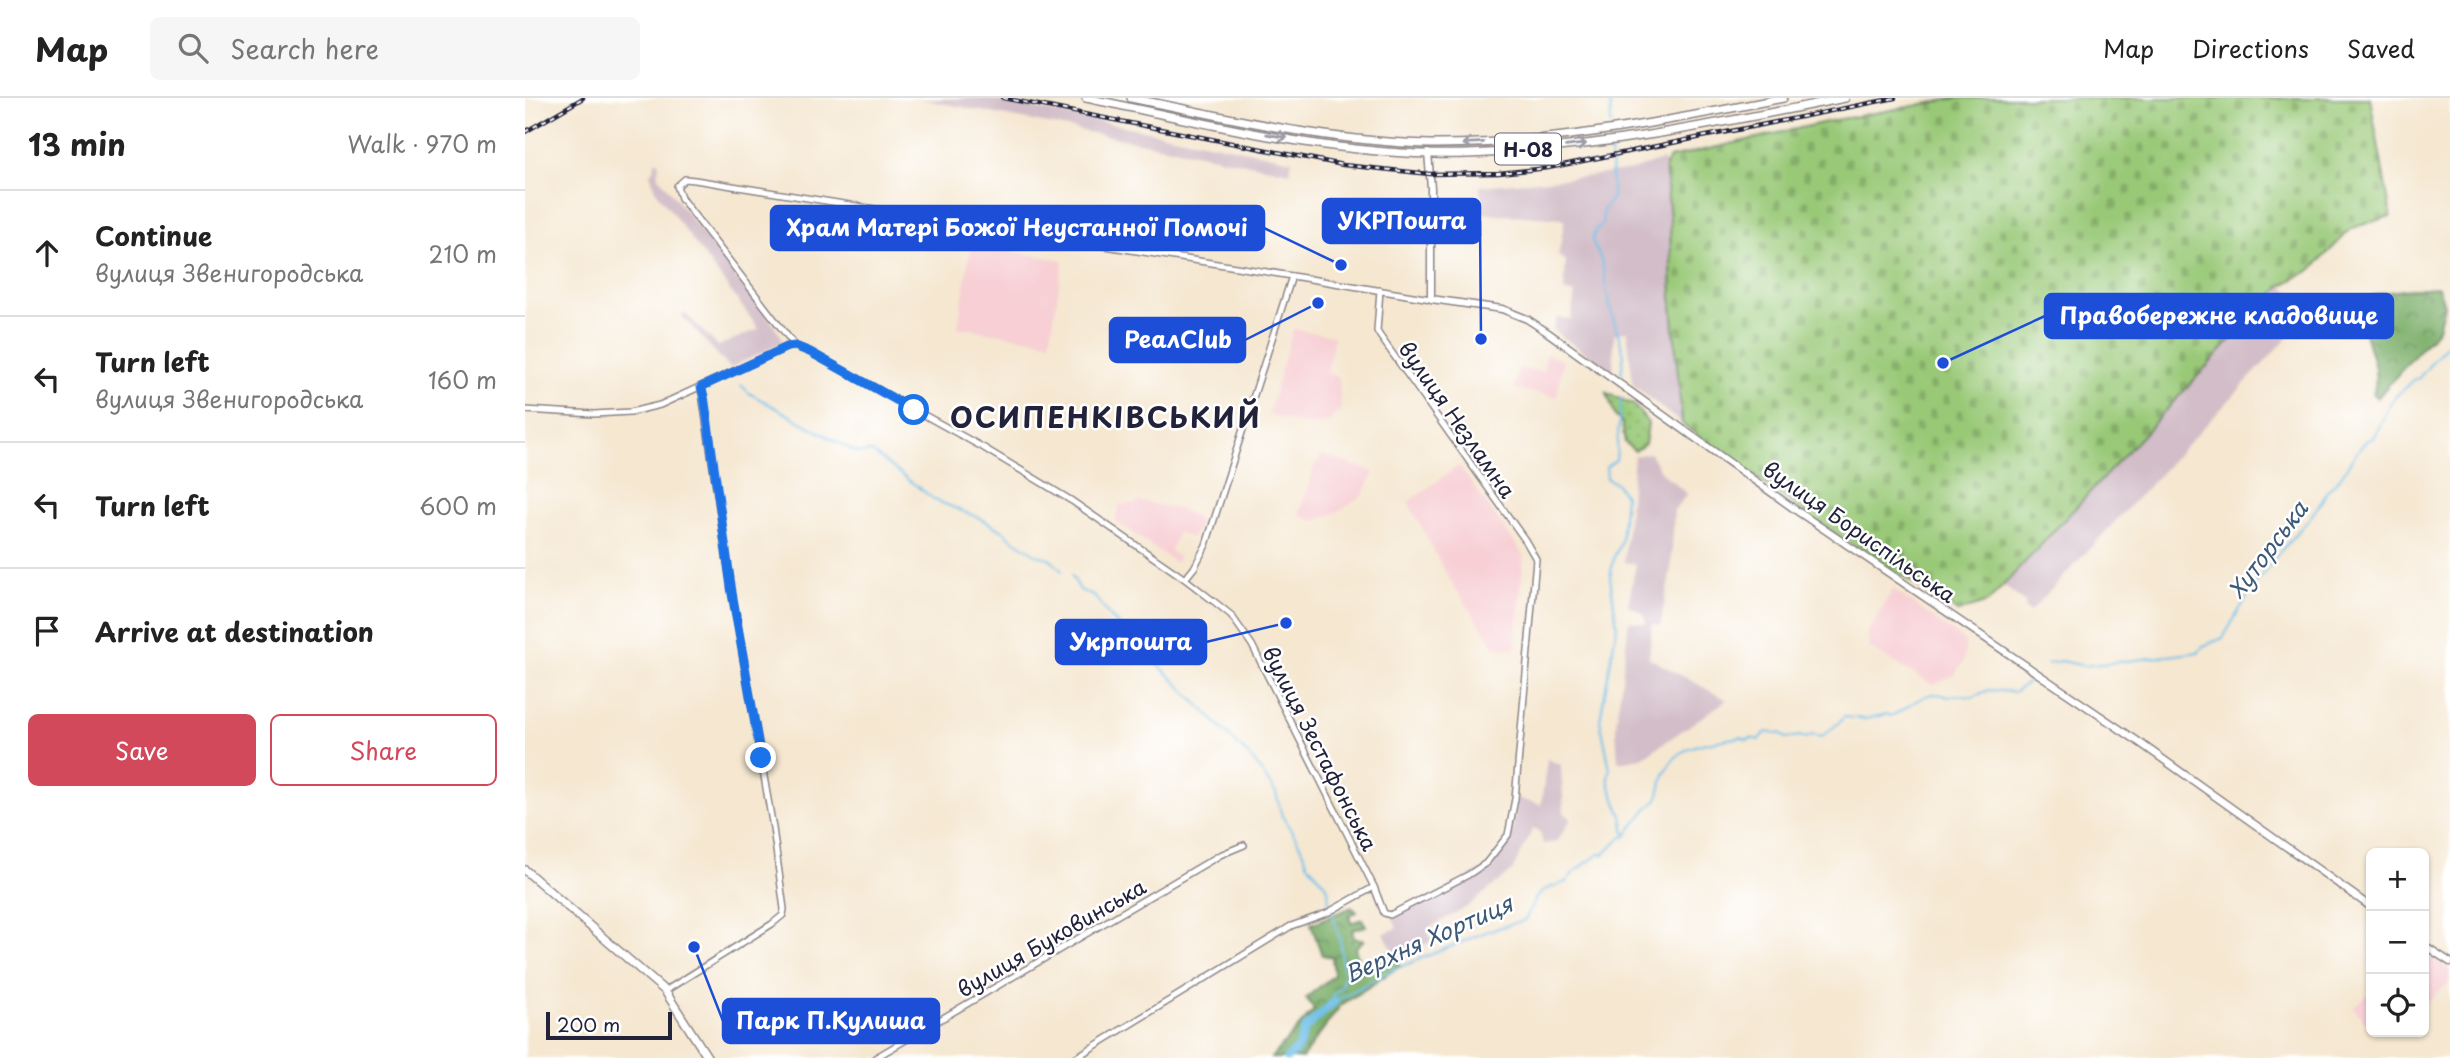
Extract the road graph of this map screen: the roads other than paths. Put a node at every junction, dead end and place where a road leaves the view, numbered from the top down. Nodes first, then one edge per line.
1 (1086, 98) edge
2 (1131, 98) edge
3 (1783, 98) edge
4 (1845, 98) edge
5 (1755, 103) junction
6 (1759, 115) junction
7 (1428, 144) junction
8 (1429, 153) junction
9 (1292, 276) junction
10 (1380, 290) junction
11 (1431, 299) junction
12 (795, 346) junction
13 (701, 387) junction
14 (525, 411) edge
15 (1185, 579) junction
16 (1244, 845) dead end
17 (525, 870) edge
18 (1374, 887) junction
19 (2366, 903) edge
20 (1384, 913) joint
21 (2429, 948) edge
22 (2450, 962) edge
23 (665, 991) junction
24 (708, 1058) edge
25 (875, 1058) edge
26 (1075, 1058) edge

1 -> 8 main road, Н-08
2 - 7 main road, Н-08
3 - 5 main road, Н-08
4 - 6 main road, Н-08
5 - 6 main road
5 -> 7 main road, Н-08
8 -> 6 main road, Н-08
7 - 8 main road
8 - 11 main road
9 - 10 street, вулиця Бориспільська
9 - 12 street, вулиця Бориспільська
9 - 15 street
10 - 11 street, вулиця Бориспільська
10 - 20 street, вулиця Незламна
11 - 19 main road, вулиця Бориспільська
12 - 13 street
12 - 15 street, вулиця Зестафонська
13 - 14 street
13 - 23 street
15 - 18 street, вулиця Зестафонська
16 - 25 street, вулиця Буковинська
17 - 23 main road
18 - 20 street, вулиця Зестафонська
18 - 26 street
21 - 22 main road
23 - 24 main road

